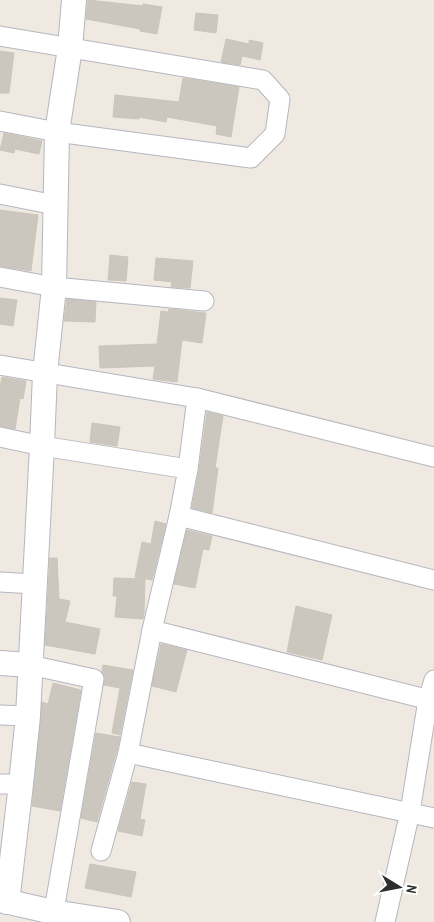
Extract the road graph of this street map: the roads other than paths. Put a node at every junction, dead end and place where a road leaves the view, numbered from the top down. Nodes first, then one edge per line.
1 (74, 0) edge
2 (0, 36) edge
3 (70, 48) junction
4 (0, 121) edge
5 (57, 132) junction
6 (0, 194) edge
7 (55, 205) junction
8 (0, 278) edge
9 (54, 287) junction
10 (204, 301) dead end
11 (0, 365) edge
12 (45, 373) junction
13 (196, 398) junction
14 (0, 437) edge
15 (42, 446) junction
16 (434, 457) edge
17 (188, 469) junction
18 (179, 516) junction
19 (434, 580) edge
20 (0, 582) edge
21 (35, 584) junction
22 (152, 630) junction
23 (0, 663) edge
24 (30, 665) junction
25 (434, 680) edge
26 (431, 700) edge
27 (0, 715) edge
28 (28, 716) junction
29 (128, 753) junction
30 (11, 784) edge
31 (410, 812) junction
32 (434, 818) edge
33 (100, 851) dead end
34 (3, 901) edge
35 (53, 917) edge
36 (118, 922) edge
37 (385, 922) edge

1 - 3 street
2 - 3 street
3 - 5 street
3 - 5 street
4 - 5 street
5 - 7 street
6 - 7 street
7 - 9 street
8 - 9 street
9 - 10 street
9 - 12 street
11 - 12 street
12 - 13 street
12 - 15 street
13 - 16 street
13 - 17 street
14 - 15 street
15 - 17 street
15 - 21 street
17 - 18 street
18 - 19 street
18 - 22 street
20 - 21 street
21 - 24 street
22 - 26 street
22 - 29 street
23 - 24 street
24 - 28 street
24 - 35 street
25 - 26 street
26 - 31 street
27 - 28 street
28 - 30 street
29 - 31 street
29 - 33 street
30 - 34 street
31 - 32 street
31 - 37 street
34 - 35 street
35 - 36 street

